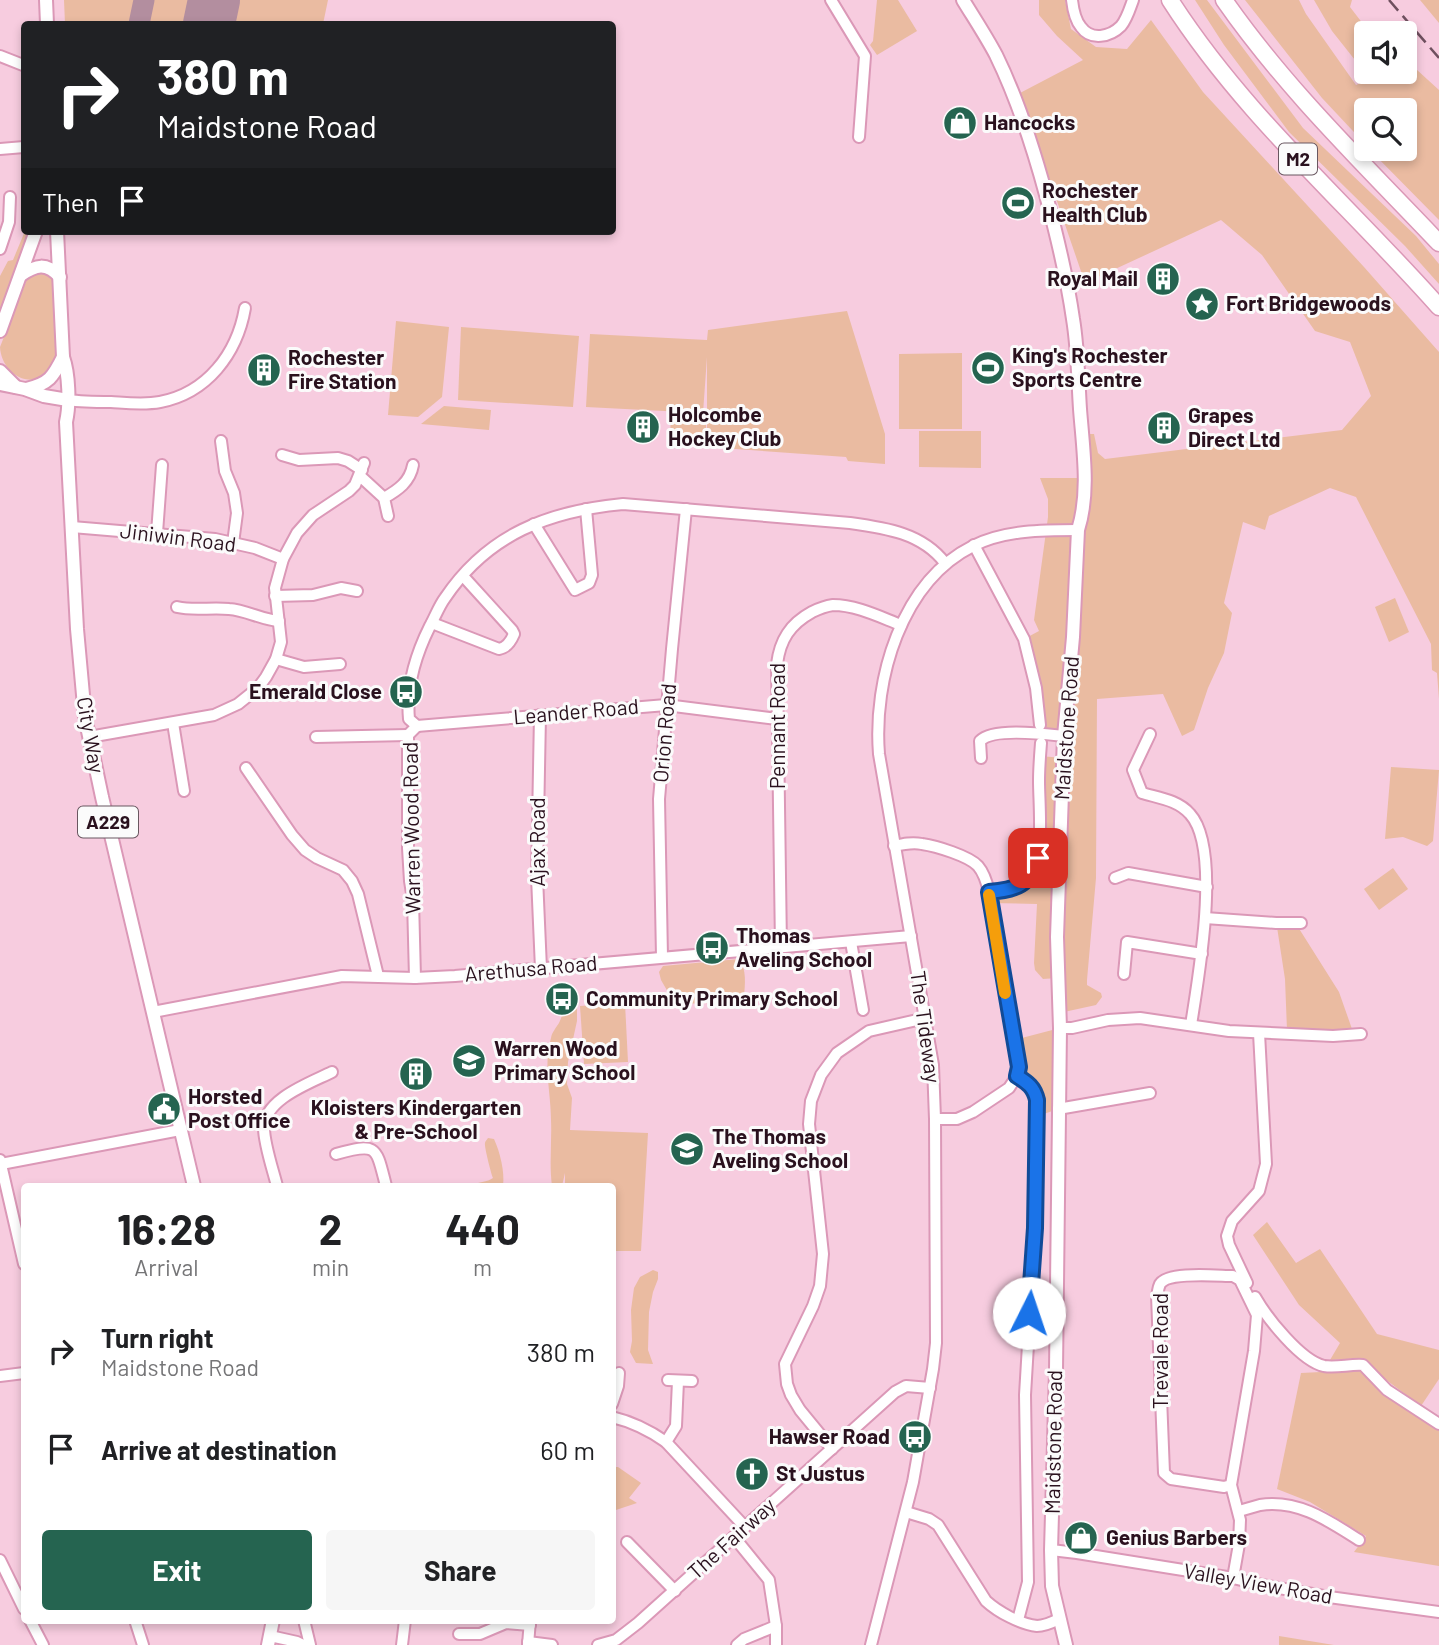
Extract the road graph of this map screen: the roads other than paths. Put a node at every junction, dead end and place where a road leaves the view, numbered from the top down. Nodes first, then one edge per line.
1 (46, 0) edge
2 (831, 0) edge
3 (963, 0) edge
4 (1072, 0) edge
5 (1133, 0) edge
6 (1170, 0) edge
7 (1224, 0) edge
8 (47, 21) edge
9 (0, 56) edge
10 (21, 64) edge
11 (859, 137) dead end
12 (21, 148) edge
13 (0, 149) edge
14 (10, 197) dead end
15 (4, 221) edge
16 (35, 235) edge
17 (57, 235) edge
18 (1439, 243) edge
19 (0, 249) edge
20 (20, 275) junction
21 (60, 277) junction
22 (1439, 307) edge
23 (245, 308) dead end
24 (0, 331) edge
25 (63, 357) junction
26 (0, 371) edge
27 (9, 386) edge
28 (44, 396) junction
29 (68, 400) junction
30 (66, 422) junction
31 (221, 441) dead end
32 (282, 455) dead end
33 (162, 465) dead end
34 (413, 465) dead end
35 (362, 470) junction
36 (384, 498) junction
37 (586, 509) junction
38 (687, 509) junction
39 (387, 516) dead end
40 (534, 524) junction
41 (72, 527) junction
42 (1078, 530) junction
43 (157, 533) junction
44 (233, 543) junction
45 (974, 545) junction
46 (283, 559) junction
47 (945, 564) junction
48 (463, 576) junction
49 (356, 592) dead end
50 (275, 596) junction
51 (177, 607) dead end
52 (279, 621) junction
53 (432, 623) junction
54 (901, 625) junction
55 (276, 659) junction
56 (340, 664) dead end
57 (666, 705) junction
58 (540, 716) junction
59 (778, 719) junction
60 (173, 723) junction
61 (1040, 725) dead end
62 (417, 726) junction
63 (1150, 734) dead end
64 (408, 735) junction
65 (1064, 736) junction
66 (89, 737) junction
67 (316, 737) dead end
68 (1041, 743) dead end
69 (981, 758) dead end
70 (246, 768) dead end
71 (184, 791) dead end
72 (894, 846) junction
73 (1115, 877) dead end
74 (1207, 887) junction
75 (989, 892) junction
76 (1205, 918) junction
77 (1301, 923) dead end
78 (911, 936) junction
79 (851, 942) junction
80 (780, 947) junction
81 (1202, 954) junction
82 (662, 957) junction
83 (541, 969) junction
84 (1124, 974) dead end
85 (378, 976) junction
86 (415, 978) junction
87 (863, 1010) dead end
88 (153, 1012) junction
89 (926, 1018) junction
90 (1191, 1025) junction
91 (1060, 1028) junction
92 (1259, 1033) junction
93 (1361, 1034) dead end
94 (332, 1072) dead end
95 (1017, 1076) junction
96 (1150, 1093) dead end
97 (1058, 1110) junction
98 (935, 1119) junction
99 (180, 1130) junction
100 (336, 1154) dead end
101 (0, 1162) edge
102 (193, 1183) edge
103 (275, 1183) edge
104 (385, 1183) edge
105 (21, 1252) edge
106 (21, 1373) edge
107 (619, 1373) dead end
108 (0, 1376) edge
109 (692, 1381) dead end
110 (616, 1386) edge
111 (930, 1388) junction
112 (616, 1418) edge
113 (1439, 1424) edge
114 (666, 1442) junction
115 (832, 1448) junction
116 (1231, 1485) junction
117 (1238, 1511) junction
118 (906, 1512) junction
119 (745, 1527) junction
120 (734, 1537) junction
121 (1359, 1540) dead end
122 (627, 1542) dead end
123 (1051, 1550) junction
124 (0, 1560) edge
125 (1233, 1578) junction
126 (675, 1591) junction
127 (21, 1603) edge
128 (1439, 1612) edge
129 (1059, 1619) junction
130 (1018, 1620) junction
131 (32, 1624) edge
132 (136, 1624) edge
133 (305, 1624) edge
134 (405, 1624) edge
135 (502, 1624) edge
136 (530, 1624) edge
137 (776, 1626) junction
138 (307, 1633) junction
139 (460, 1634) dead end
140 (269, 1640) edge
141 (300, 1643) edge
142 (528, 1643) edge
143 (43, 1645) edge
144 (143, 1645) edge
145 (310, 1645) edge
146 (402, 1645) edge
147 (552, 1645) edge
148 (598, 1645) edge
149 (737, 1645) edge
150 (776, 1645) edge
151 (871, 1645) edge
152 (1066, 1645) edge

1 - 8 main road
2 - 11 street
3 - 42 main road, Maidstone Road
4 - 5 street
6 - 22 highway, M2
7 - 18 highway, M2
9 - 10 street
12 - 13 street
14 - 15 street
15 - 19 street
16 - 20 main road
17 - 21 main road, A229
20 - 21 main road
20 - 24 main road
21 - 25 main road, A229
23 - 29 street
25 - 27 main road
25 - 29 main road, A229
26 - 27 main road
27 - 28 main road
28 - 29 main road
28 - 30 main road
29 - 30 main road, City Way / A229
30 - 41 main road, City Way / A229
31 - 44 street
32 - 35 street
33 - 43 street
34 - 36 street
35 - 36 street
35 - 46 street
36 - 39 street
37 - 38 street, Warren Wood Road
37 - 40 street, Warren Wood Road
37 - 40 street
38 - 47 street, Warren Wood Road
38 - 57 street, Orion Road
40 - 48 street, Warren Wood Road
41 - 43 street, Jiniwin Road
41 - 66 main road, City Way / A229
42 - 45 street, The Tideway
42 - 65 main road, Maidstone Road
43 - 44 street, Jiniwin Road
44 - 46 street, Jiniwin Road
45 - 47 street, The Tideway
45 - 61 street, Maidstone Road
46 - 50 street
47 - 54 street, The Tideway
48 - 53 street, Warren Wood Road
48 - 53 street
49 - 50 street
50 - 52 street
51 - 52 street
52 - 55 street
53 - 62 street, Warren Wood Road
54 - 59 street, Pennant Road
54 - 72 street, The Tideway
55 - 56 street
55 - 60 street
57 - 58 street, Leander Road
57 - 59 street, Leander Road
57 - 82 street, Orion Road
58 - 62 street, Leander Road
58 - 83 street, Ajax Road
59 - 80 street, Pennant Road
60 - 66 street
60 - 71 street
62 - 64 street, Warren Wood Road
63 - 74 street
64 - 67 street
64 - 86 street, Warren Wood Road
65 - 69 street
65 - 91 main road, Maidstone Road
66 - 88 main road, City Way / A229
68 - 75 street, Maidstone Road
70 - 85 street
72 - 75 street
72 - 78 street, The Tideway
73 - 74 street
74 - 76 street
75 - 95 street
76 - 77 street
76 - 81 street
78 - 79 street, Arethusa Road
78 - 89 street, The Tideway
79 - 80 street, Arethusa Road
79 - 87 street
80 - 82 street, Arethusa Road
81 - 84 street
81 - 90 street
82 - 83 street, Arethusa Road
83 - 86 street, Arethusa Road
85 - 86 street, Arethusa Road
85 - 88 street, Arethusa Road
88 - 99 main road, City Way / A229
89 - 98 street, The Tideway
89 - 115 street
90 - 91 street
90 - 92 street
91 - 97 main road, Maidstone Road
92 - 93 street
92 - 113 street
94 - 103 street
95 - 98 street
95 - 130 street, Maidstone Road
96 - 97 street
97 - 123 main road, Maidstone Road
98 - 111 street, The Tideway
99 - 101 street
99 - 102 main road, City Way / A229
100 - 104 street
101 - 105 street
106 - 108 street
107 - 110 street
109 - 114 street
111 - 115 street, The Fairway
111 - 118 street, The Tideway
112 - 114 street
114 - 119 street
115 - 119 street, The Fairway
116 - 116 street, Trevale Road
116 - 117 street, Trevale Road
117 - 121 street
117 - 125 street, Trevale Road
118 - 130 street
118 - 151 street, The Tideway
119 - 120 street, The Fairway
120 - 126 street, The Fairway
120 - 137 street
122 - 126 street
123 - 125 street, Valley View Road
123 - 129 main road, Maidstone Road
124 - 127 street
125 - 128 street, Valley View Road
126 - 148 street, The Fairway
129 - 130 street
129 - 152 main road, Maidstone Road
131 - 143 street
132 - 144 street
133 - 138 street
134 - 146 street
135 - 139 street
136 - 142 street
137 - 149 street
137 - 150 street
138 - 141 street
138 - 145 street
140 - 141 street
142 - 147 street

